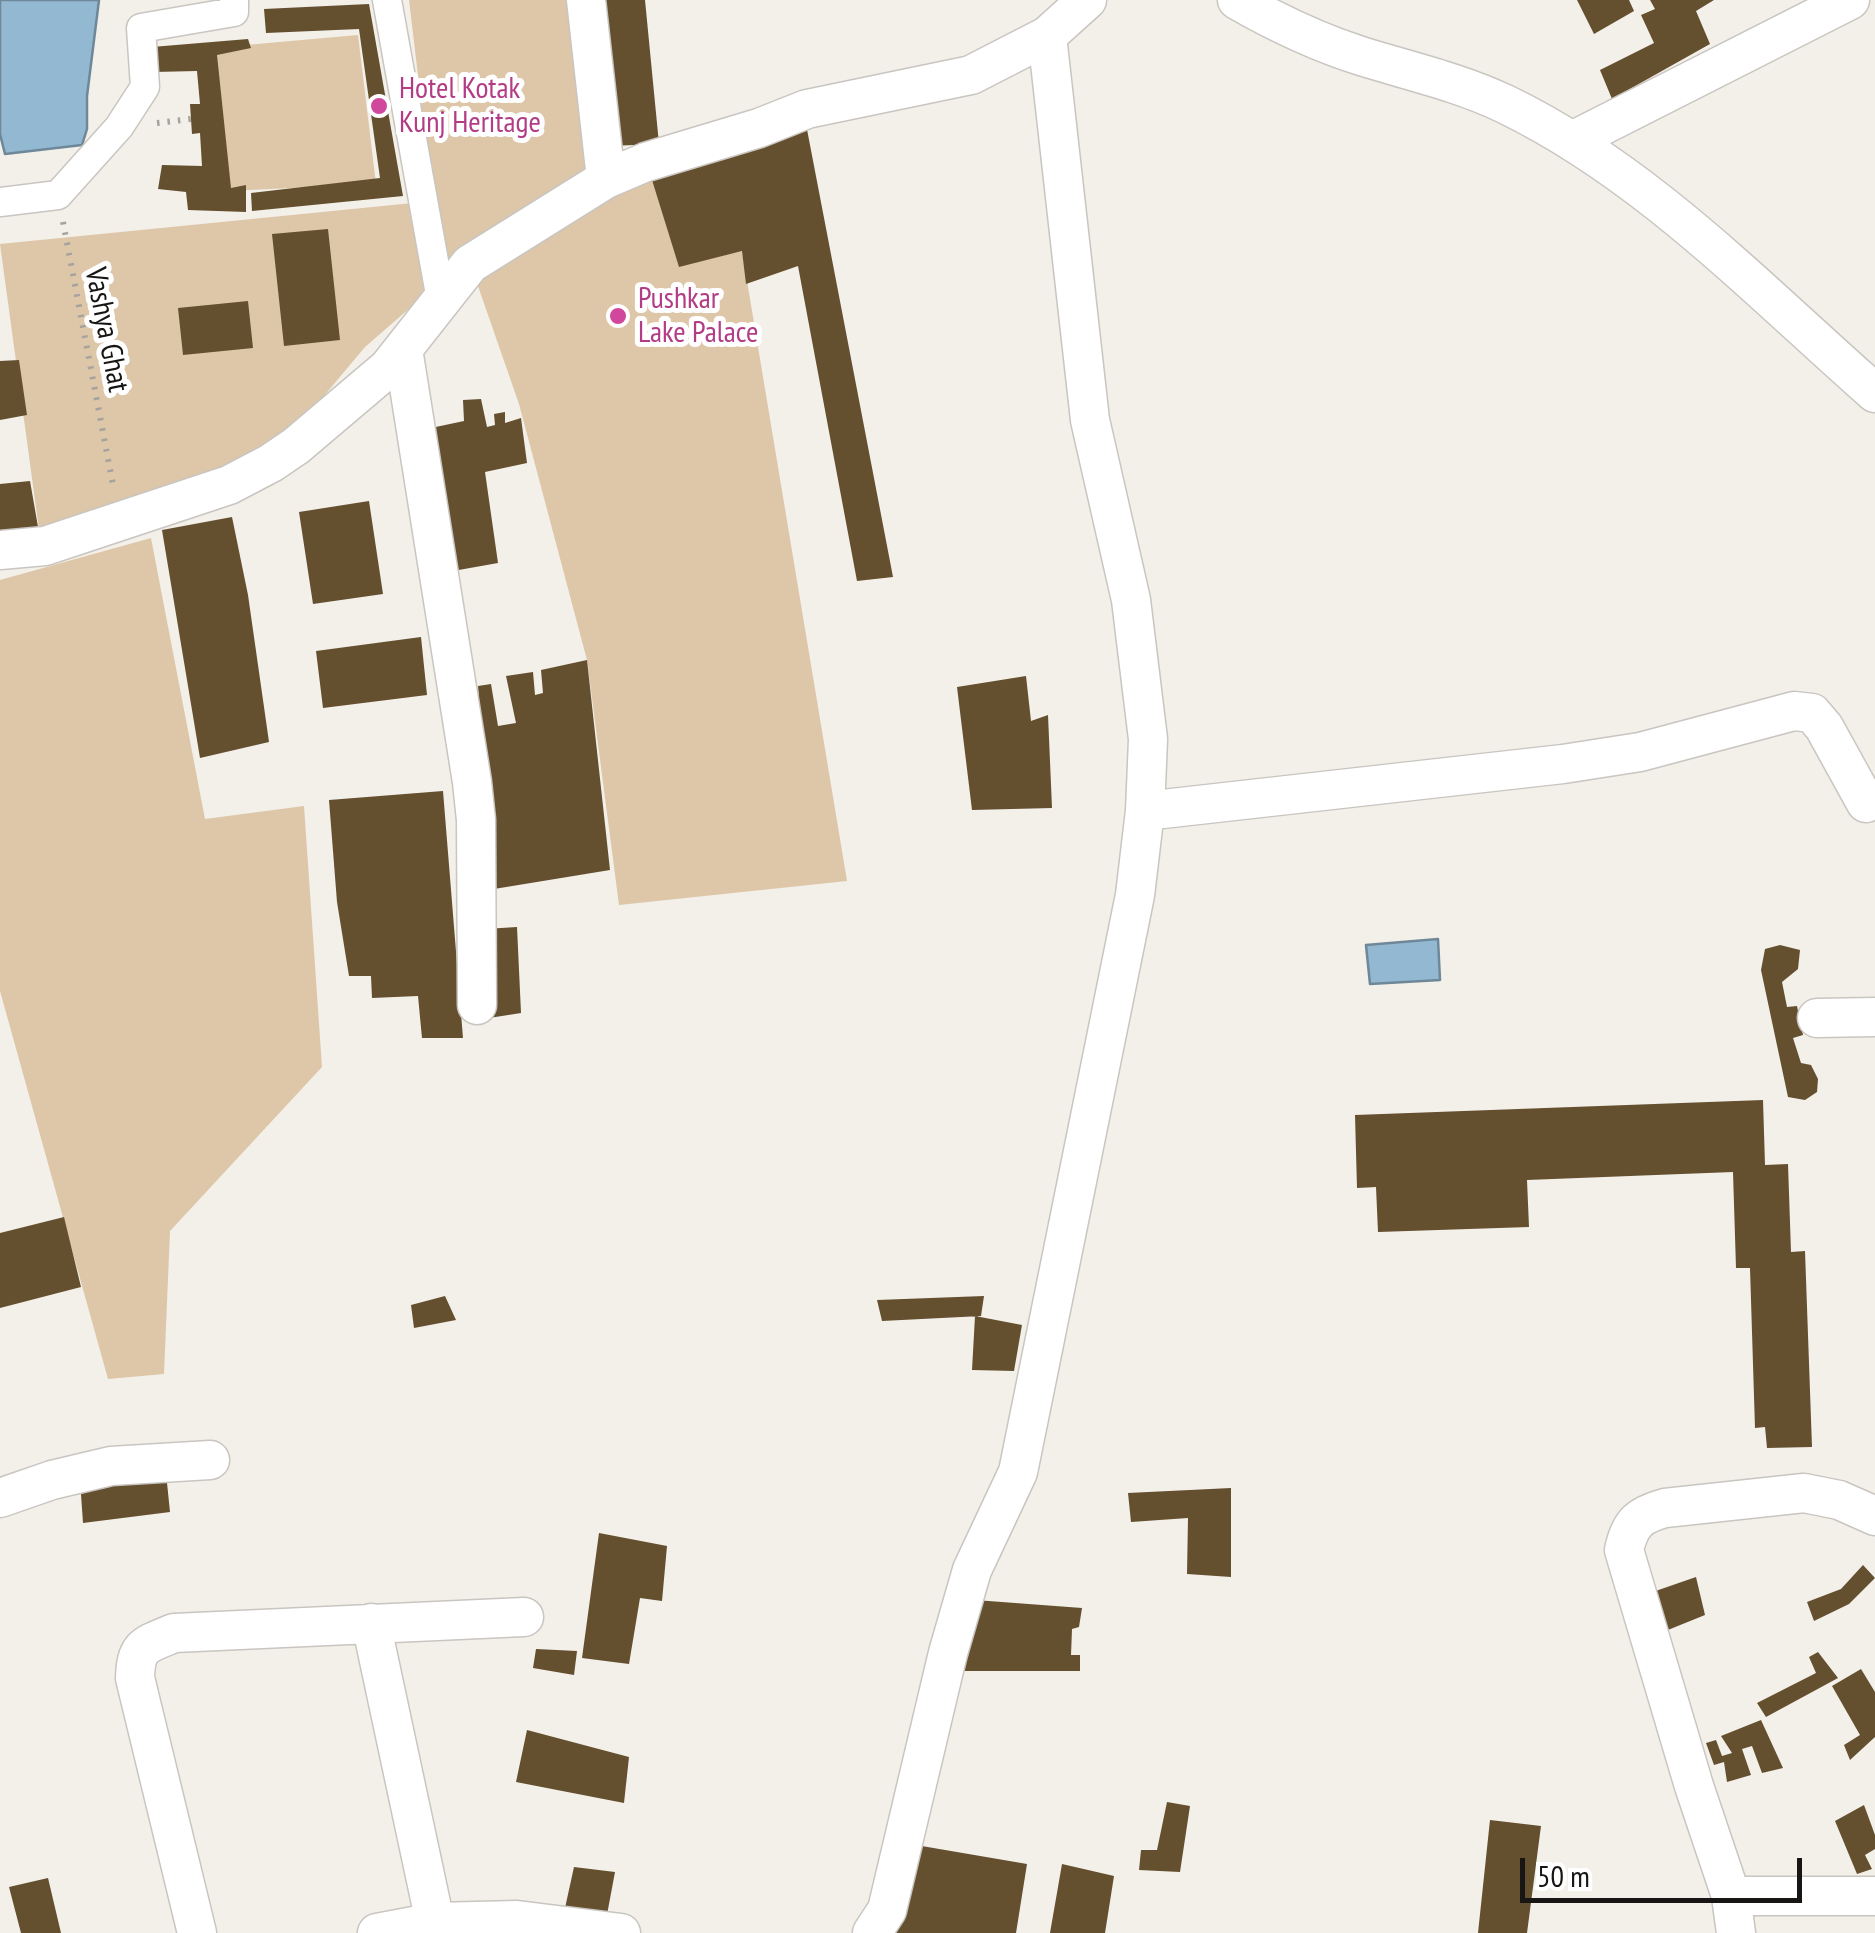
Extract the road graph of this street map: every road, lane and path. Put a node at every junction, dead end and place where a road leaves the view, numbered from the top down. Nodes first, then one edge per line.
1 (234, 0) edge
2 (387, 0) edge
3 (586, 0) edge
4 (1087, 0) edge
5 (1237, 0) edge
6 (1850, 0) edge
7 (1047, 36) junction
8 (1574, 140) junction
9 (606, 179) junction
10 (58, 195) junction
11 (0, 202) edge
12 (440, 300) junction
13 (403, 349) junction
14 (1875, 393) edge
15 (120, 520) junction
16 (0, 550) edge
17 (1866, 803) dead end
18 (1145, 811) junction
19 (477, 1005) dead end
20 (1875, 1017) edge
21 (1817, 1018) dead end
22 (210, 1460) dead end
23 (0, 1498) edge
24 (1875, 1516) edge
25 (524, 1616) dead end
26 (371, 1623) junction
27 (1875, 1896) edge
28 (1733, 1914) edge
29 (435, 1922) junction
30 (196, 1933) edge
31 (377, 1933) edge
32 (621, 1933) edge
33 (872, 1933) edge

1 - 10 street
2 - 12 street
3 - 9 street
4 - 7 street
5 - 8 street
6 - 8 street
7 - 9 street
7 - 18 street
8 - 14 street
9 - 12 street
10 - 11 street
10 - 15 path, Vashya Ghat
12 - 13 street
13 - 15 street
13 - 19 street
15 - 16 street
17 - 18 street
18 - 33 street
20 - 21 street
22 - 23 street
24 - 28 street
25 - 26 street
26 - 29 street
26 - 30 street
27 - 28 street
29 - 31 street
29 - 32 street

